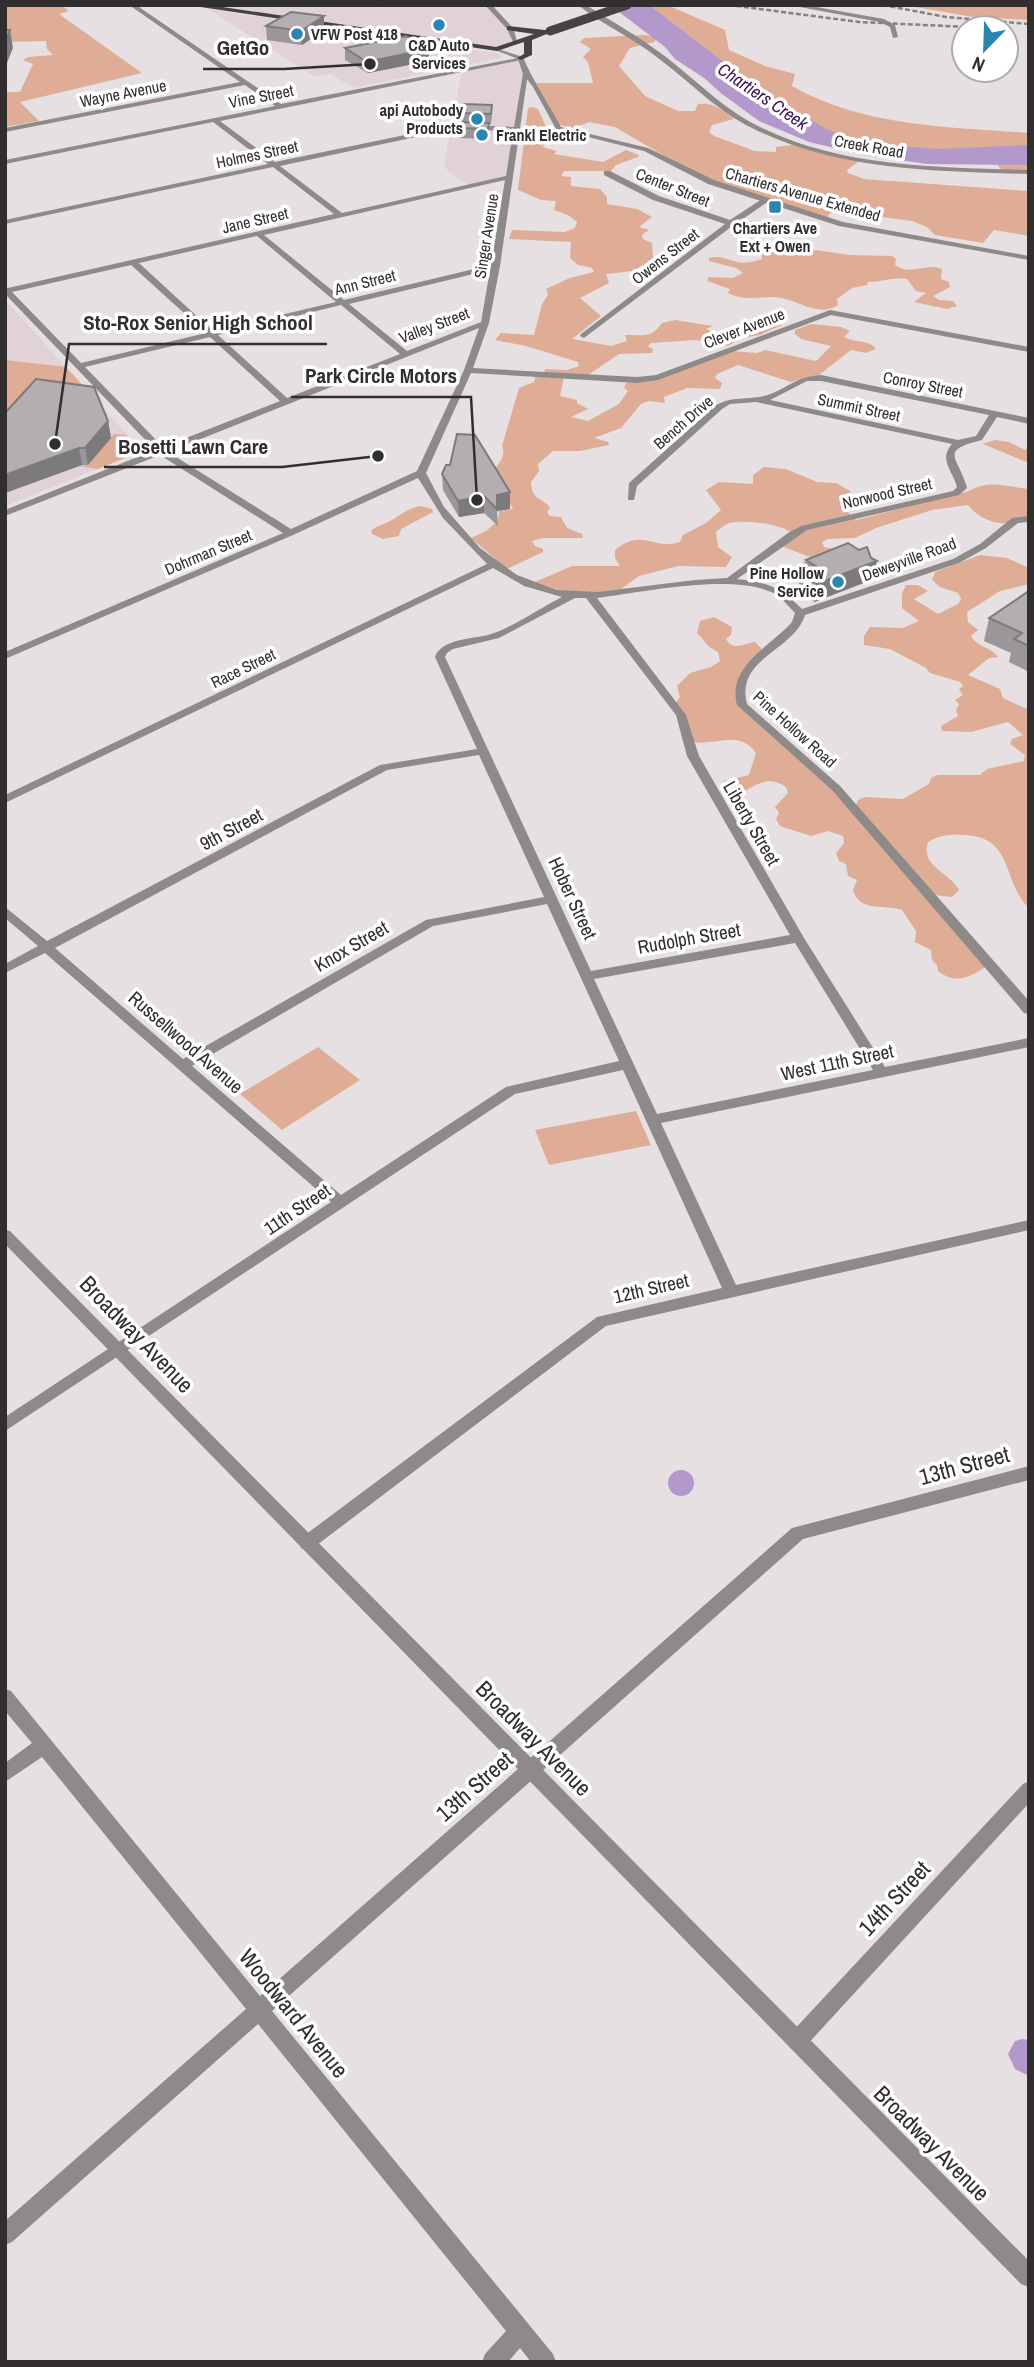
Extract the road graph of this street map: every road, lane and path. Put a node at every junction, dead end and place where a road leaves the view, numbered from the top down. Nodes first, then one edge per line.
1 (132, 5) edge
2 (191, 5) edge
3 (488, 5) edge
4 (581, 5) edge
5 (627, 5) edge
6 (792, 5) edge
7 (510, 27) junction
8 (548, 31) junction
9 (895, 37) dead end
10 (528, 38) junction
11 (516, 43) junction
12 (498, 49) junction
13 (522, 58) junction
14 (526, 74) junction
15 (247, 83) junction
16 (281, 107) junction
17 (215, 120) junction
18 (516, 129) junction
19 (5, 130) edge
20 (5, 162) edge
21 (274, 164) junction
22 (1029, 172) edge
23 (607, 173) dead end
24 (509, 177) junction
25 (765, 201) junction
26 (340, 215) junction
27 (5, 222) edge
28 (730, 223) junction
29 (259, 234) junction
30 (1029, 258) edge
31 (134, 262) junction
32 (496, 265) junction
33 (6, 290) edge
34 (342, 302) junction
35 (485, 323) junction
36 (211, 334) junction
37 (584, 336) dead end
38 (1029, 350) edge
39 (404, 353) junction
40 (77, 366) junction
41 (468, 370) junction
42 (811, 378) joint
43 (754, 399) junction
44 (285, 401) junction
45 (995, 413) junction
46 (1029, 421) edge
47 (958, 443) junction
48 (161, 451) junction
49 (421, 473) junction
50 (631, 498) dead end
51 (5, 513) edge
52 (1025, 519) edge
53 (290, 533) junction
54 (494, 564) junction
55 (731, 579) junction
56 (573, 596) junction
57 (590, 596) junction
58 (800, 613) junction
59 (5, 656) edge
60 (484, 751) junction
61 (5, 800) edge
62 (552, 899) junction
63 (5, 911) edge
64 (798, 938) junction
65 (47, 947) junction
66 (5, 969) edge
67 (588, 976) junction
68 (1029, 1010) edge
69 (1029, 1042) edge
70 (627, 1064) junction
71 (183, 1065) junction
72 (882, 1073) junction
73 (653, 1120) junction
74 (341, 1203) junction
75 (1029, 1225) edge
76 (5, 1235) edge
77 (731, 1291) junction
78 (119, 1350) junction
79 (5, 1425) edge
80 (1029, 1474) edge
81 (307, 1543) junction
82 (5, 1696) edge
83 (44, 1745) junction
84 (531, 1769) junction
85 (5, 1774) edge
86 (1029, 1790) edge
87 (259, 2008) junction
88 (797, 2041) junction
89 (5, 2235) edge
90 (1029, 2276) edge
91 (520, 2331) junction
92 (493, 2362) edge
93 (545, 2362) edge

1 - 15 street
2 - 12 main road
3 - 7 street
4 - 22 street, Creek Road
5 - 8 main road, bridge
6 - 9 street
7 - 8 main road
7 - 11 street
8 - 10 main road
10 - 11 main road
10 - 13 main road
11 - 12 main road
12 - 13 street
13 - 14 street, Singer Avenue
13 - 16 street, Vine Street
14 - 18 street, Singer Avenue
14 - 25 street, Chartiers Avenue Extended
15 - 16 street
15 - 19 street, Wayne Avenue
16 - 17 street, Vine Street
17 - 20 street, Vine Street
17 - 21 street
18 - 21 street, Holmes Street
18 - 24 street, Singer Avenue
21 - 26 street
21 - 27 street, Holmes Street
23 - 28 street, Center Street
24 - 26 street, Jane Street
24 - 32 street, Singer Avenue
25 - 28 street, Owens Street
25 - 30 street, Chartiers Avenue Extended
26 - 29 street, Jane Street
28 - 37 street, Owens Street
29 - 31 street, Jane Street
29 - 34 street
31 - 33 street, Jane Street
31 - 36 street
32 - 34 street, Ann Street
32 - 35 street, Singer Avenue
33 - 40 street
34 - 36 street, Ann Street
34 - 39 street
35 - 39 street, Valley Street
35 - 41 street, Singer Avenue
36 - 40 street, Ann Street
36 - 44 street
38 - 41 street, Clever Avenue
39 - 44 street, Valley Street
40 - 48 street
41 - 49 street, Singer Avenue
42 - 43 street, Bench Drive
42 - 45 street, Conroy Street
43 - 47 street, Summit Street
43 - 50 street, Bench Drive
44 - 48 street, Valley Street
45 - 46 street, Conroy Street
45 - 47 street
47 - 55 street, Norwood Street
48 - 51 street, Valley Street
48 - 53 street
49 - 53 street, Dohrman Street
49 - 54 street
52 - 58 street, Deweyville Road
53 - 59 street, Dohrman Street
54 - 56 street
54 - 61 street, Race Street
55 - 57 street
55 - 58 street
56 - 57 street
56 - 60 street, Hober Street
57 - 64 street, Liberty Street
58 - 68 street, Pine Hollow Road
60 - 62 street, Hober Street
60 - 65 street, 9th Street
62 - 67 street, Hober Street
62 - 71 street, Knox Street
63 - 65 street, Russellwood Avenue
64 - 67 street, Rudolph Street
64 - 72 street, Liberty Street
65 - 66 street, 9th Street
65 - 71 street, Russellwood Avenue
67 - 70 street, Hober Street
69 - 72 street, West 11th Street
70 - 73 street, Hober Street
70 - 74 street, 11th Street
71 - 74 street, Russellwood Avenue
72 - 73 street, West 11th Street
73 - 77 street, Hober Street
74 - 78 street, 11th Street
75 - 77 street, 12th Street
76 - 78 street, Broadway Avenue
77 - 81 street, 12th Street
78 - 79 street, 11th Street
78 - 81 street, Broadway Avenue
80 - 84 street, 13th Street
81 - 84 street, Broadway Avenue
82 - 83 street, Woodward Avenue
83 - 85 street
83 - 87 street, Woodward Avenue
84 - 87 street, 13th Street
84 - 88 street, Broadway Avenue
86 - 88 street, 14th Street
87 - 89 street, 13th Street
87 - 91 street, Woodward Avenue
88 - 90 street, Broadway Avenue
91 - 92 street
91 - 93 street, Woodward Avenue

